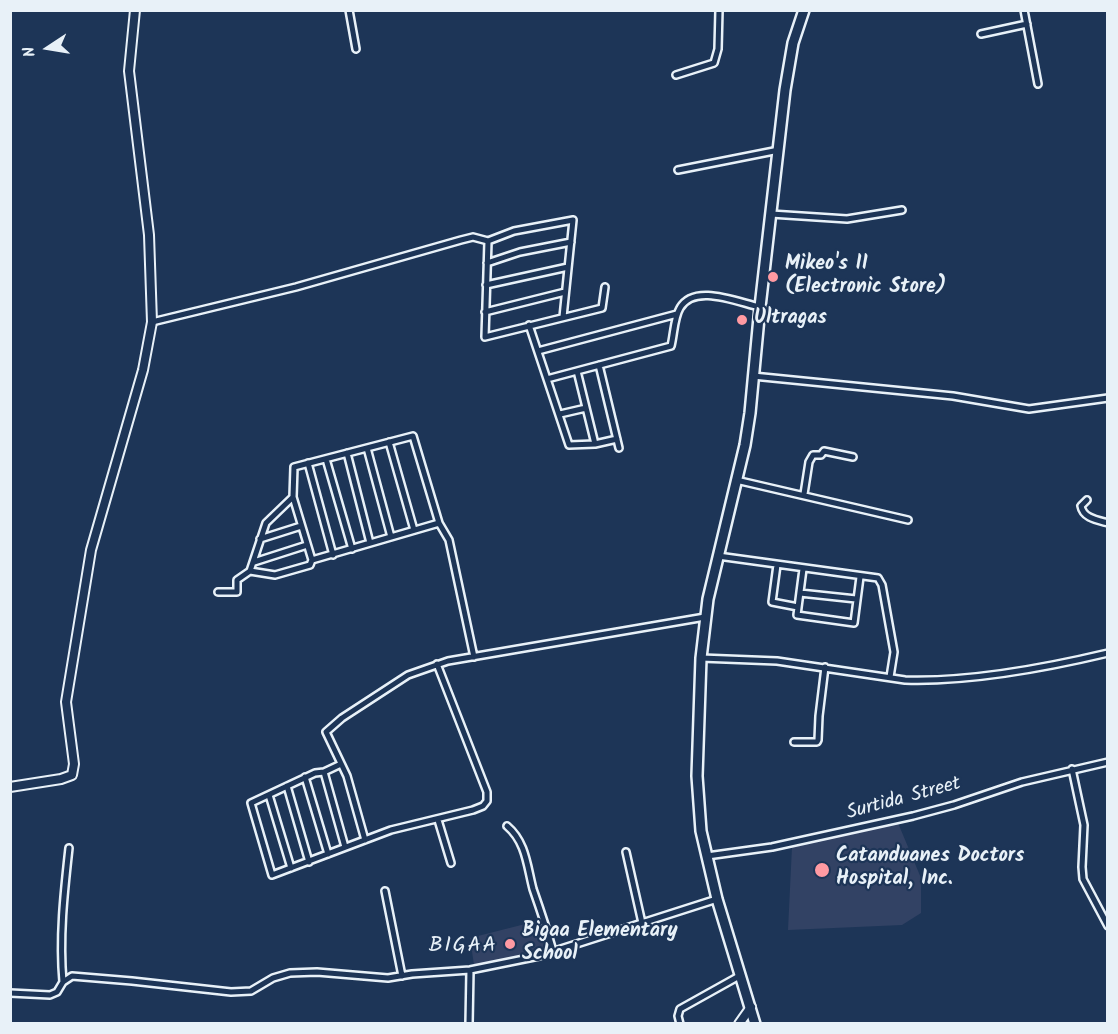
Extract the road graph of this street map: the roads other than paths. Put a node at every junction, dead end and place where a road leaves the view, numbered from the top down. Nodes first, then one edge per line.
1 (135, 10) edge
2 (349, 10) edge
3 (719, 10) edge
4 (804, 10) edge
5 (1024, 10) edge
6 (1027, 24) junction
7 (981, 34) dead end
8 (356, 49) dead end
9 (676, 75) dead end
10 (1038, 84) dead end
11 (779, 150) junction
12 (678, 170) dead end
13 (902, 210) dead end
14 (771, 214) junction
15 (488, 241) junction
16 (571, 242) junction
17 (487, 263) junction
18 (568, 267) junction
19 (486, 285) junction
20 (605, 287) dead end
21 (565, 292) junction
22 (760, 307) junction
23 (485, 312) junction
24 (677, 314) junction
25 (563, 317) junction
26 (152, 322) junction
27 (529, 326) junction
28 (538, 351) junction
29 (599, 365) junction
30 (577, 371) junction
31 (753, 376) junction
32 (548, 379) junction
33 (1107, 398) edge
34 (586, 408) junction
35 (560, 414) junction
36 (617, 439) junction
37 (389, 442) junction
38 (595, 444) junction
39 (367, 448) junction
40 (619, 448) dead end
41 (347, 453) junction
42 (853, 457) dead end
43 (326, 459) junction
44 (308, 463) junction
45 (736, 480) junction
46 (804, 494) junction
47 (293, 497) junction
48 (1087, 500) dead end
49 (908, 519) dead end
50 (439, 523) junction
51 (1107, 523) edge
52 (301, 526) junction
53 (414, 530) junction
54 (392, 537) junction
55 (260, 539) junction
56 (370, 543) junction
57 (307, 546) junction
58 (352, 549) junction
59 (333, 555) junction
60 (718, 556) junction
61 (312, 560) junction
62 (254, 562) junction
63 (777, 565) junction
64 (803, 569) junction
65 (250, 571) junction
66 (860, 577) junction
67 (218, 592) dead end
68 (800, 593) junction
69 (856, 599) junction
70 (798, 607) junction
71 (705, 617) junction
72 (1107, 653) edge
73 (474, 657) junction
74 (701, 658) junction
75 (437, 664) junction
76 (825, 667) junction
77 (890, 677) junction
78 (794, 742) dead end
79 (1107, 762) edge
80 (341, 764) junction
81 (1072, 770) junction
82 (324, 772) junction
83 (305, 777) junction
84 (287, 786) junction
85 (10, 787) edge
86 (269, 795) junction
87 (438, 820) junction
88 (507, 826) dead end
89 (365, 840) junction
90 (345, 847) junction
91 (69, 849) dead end
92 (626, 852) dead end
93 (328, 854) junction
94 (705, 856) junction
95 (309, 862) junction
96 (451, 863) dead end
97 (291, 868) junction
98 (385, 891) dead end
99 (717, 899) junction
100 (642, 923) junction
101 (1107, 926) edge
102 (553, 951) junction
103 (470, 970) junction
104 (741, 975) junction
105 (402, 976) junction
106 (63, 982) junction
107 (10, 993) edge
108 (751, 1007) junction
109 (469, 1023) edge
110 (680, 1023) edge
111 (739, 1023) edge
112 (755, 1023) edge

1 - 26 street
2 - 8 street
3 - 9 street
4 - 11 main road
5 - 6 street
6 - 7 street
6 - 10 street
11 - 12 street
11 - 14 main road
13 - 14 street
14 - 22 main road
15 - 16 street
15 - 17 street
15 - 26 street
16 - 17 street
16 - 18 street
17 - 19 street
18 - 19 street
18 - 21 street
19 - 23 street
20 - 25 street
21 - 23 street
21 - 25 street
22 - 24 street
22 - 31 main road
23 - 27 street
24 - 28 street
24 - 29 street
25 - 27 street
26 - 85 street
27 - 28 street
28 - 32 street
29 - 30 street
29 - 36 street
30 - 32 street
30 - 34 street
31 - 33 street
31 - 45 main road
32 - 35 street
34 - 35 street
34 - 38 street
35 - 38 street
36 - 38 street
36 - 40 street
37 - 39 street
37 - 50 street
37 - 53 street
39 - 41 street
39 - 54 street
41 - 43 street
41 - 56 street
42 - 46 street
43 - 44 street
43 - 58 street
44 - 47 street
44 - 59 street
45 - 46 street
45 - 60 main road
46 - 49 street
47 - 52 street
47 - 55 street
48 - 51 street
50 - 53 street
50 - 73 street
52 - 55 street
52 - 57 street
53 - 54 street
54 - 56 street
55 - 62 street
56 - 58 street
57 - 61 street
57 - 62 street
58 - 59 street
59 - 61 street
60 - 63 street
60 - 71 main road
61 - 65 street
62 - 65 street
63 - 64 street
63 - 70 street
64 - 66 street
64 - 68 street
65 - 67 street
66 - 69 street
66 - 77 street
68 - 69 street
68 - 70 street
69 - 70 street
71 - 73 street
71 - 74 main road
72 - 77 street
73 - 75 street
74 - 76 street
74 - 94 main road
75 - 80 street
75 - 87 street
76 - 77 street
76 - 78 street
79 - 81 street, Surtida Street
80 - 82 street
80 - 89 street
81 - 94 street, Surtida Street
81 - 101 street
82 - 83 street
82 - 90 street
83 - 84 street
83 - 93 street
84 - 86 street
84 - 95 street
86 - 97 street
86 - 97 street
87 - 89 street
87 - 96 street
88 - 102 street
89 - 90 street
90 - 93 street
91 - 106 street
92 - 100 street
93 - 95 street
94 - 99 main road
95 - 97 street
98 - 105 street
99 - 100 street
99 - 104 main road
100 - 102 street
102 - 103 street
103 - 105 street
103 - 109 street
104 - 108 main road
104 - 110 street
105 - 106 street
106 - 107 street
108 - 111 street
108 - 112 main road

